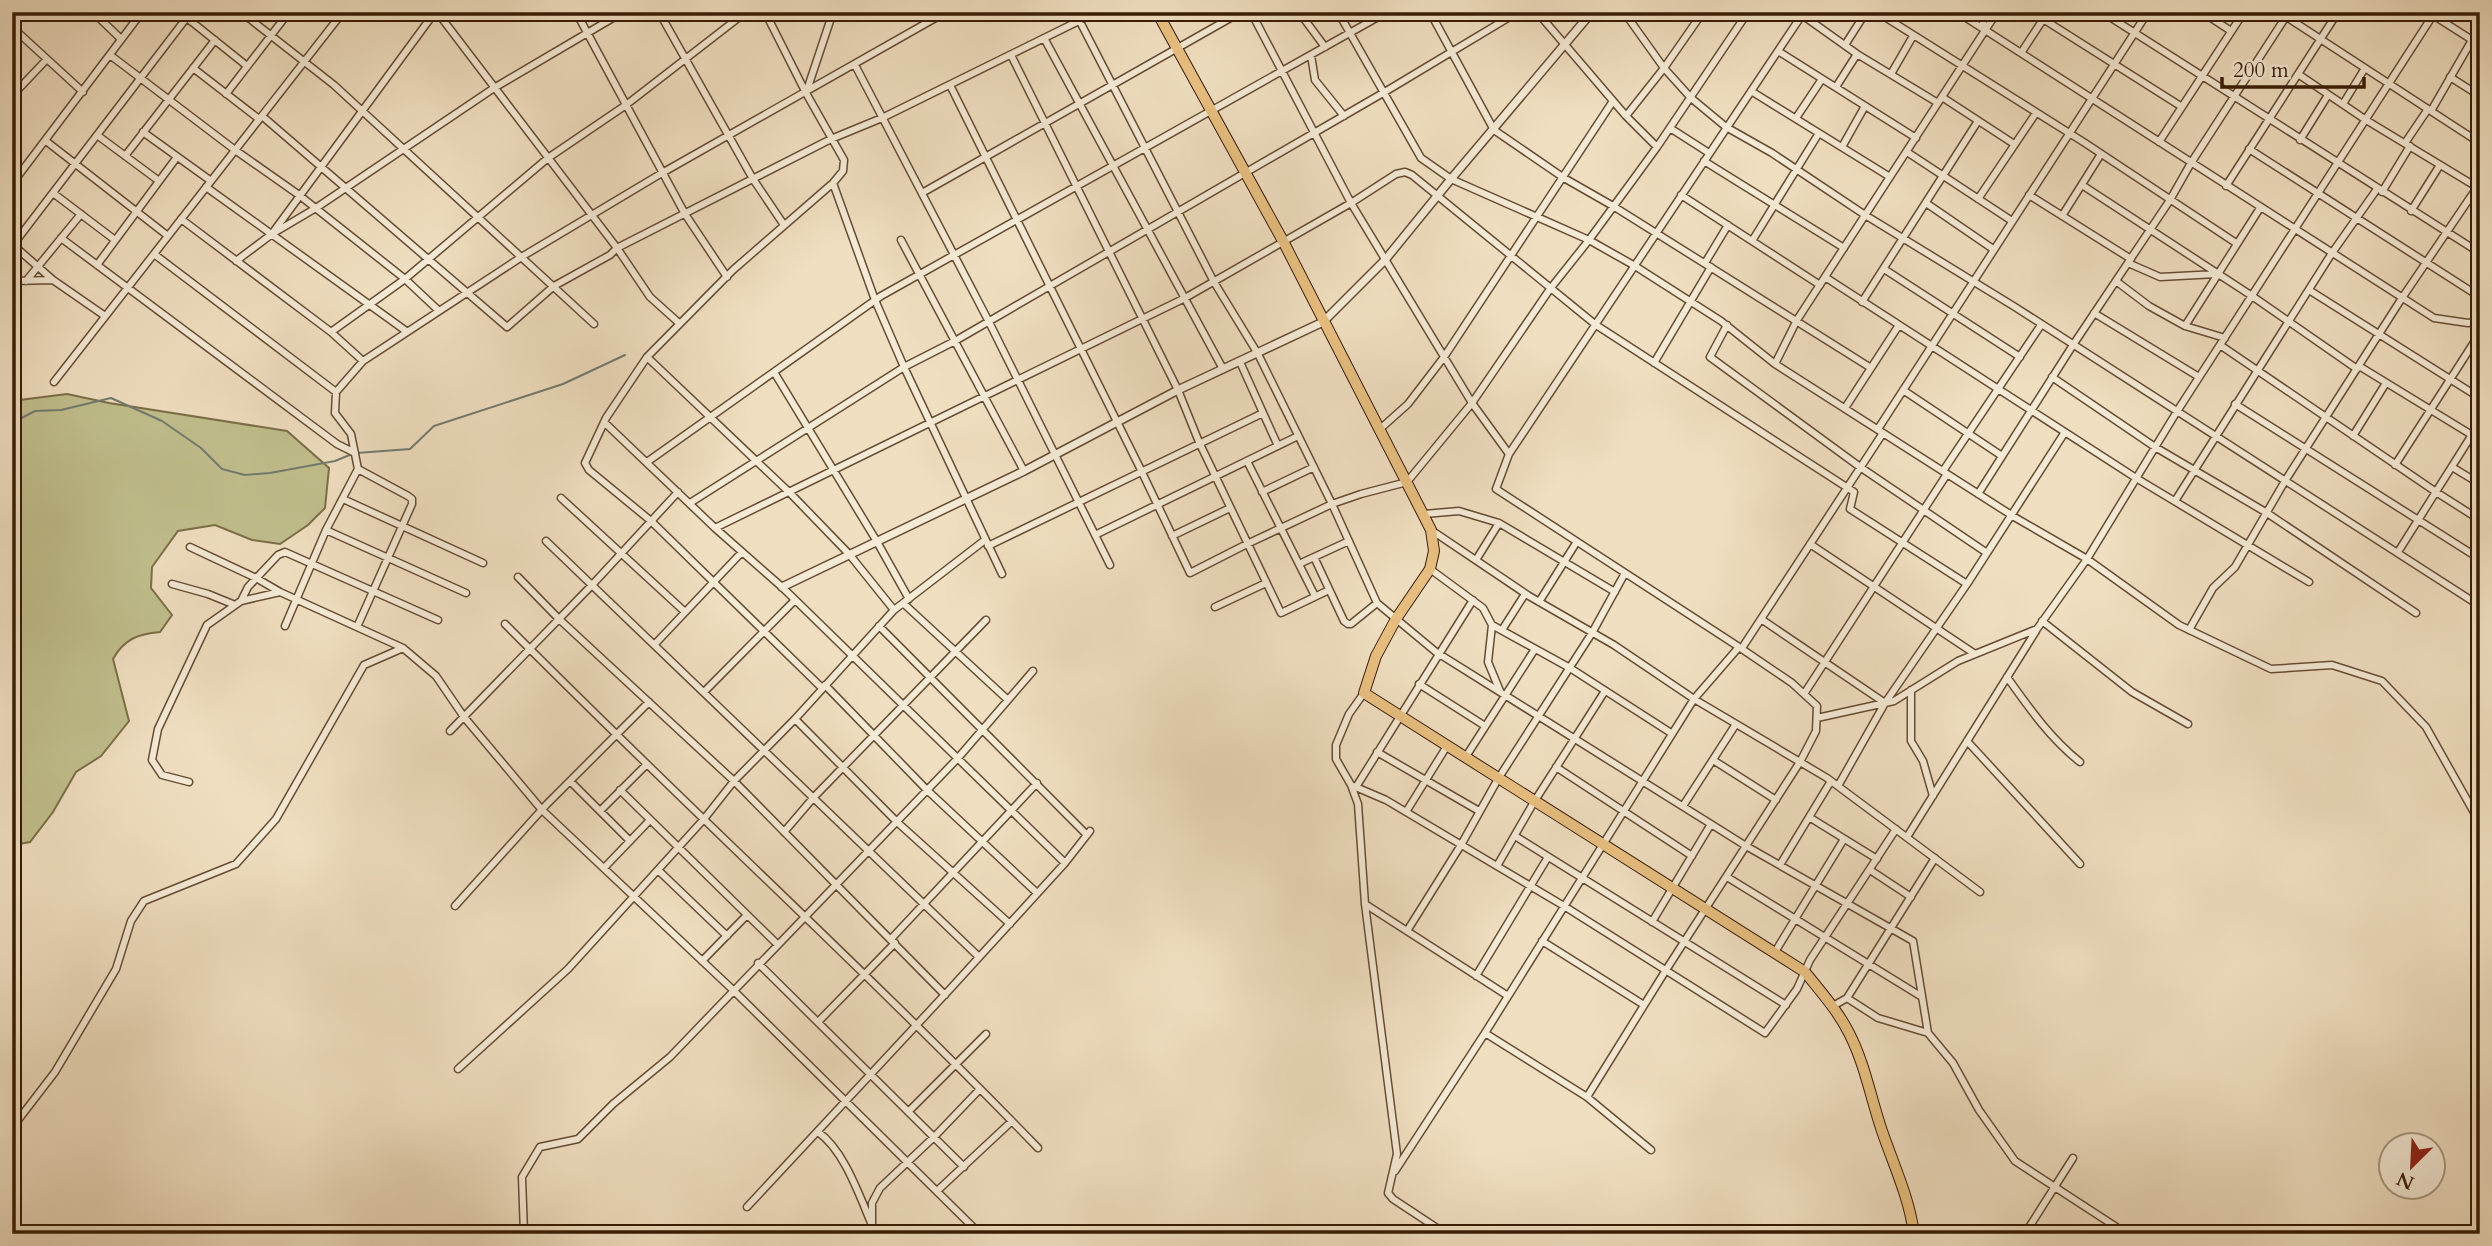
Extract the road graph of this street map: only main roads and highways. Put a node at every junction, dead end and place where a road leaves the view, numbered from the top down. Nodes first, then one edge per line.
1 (1157, 12) edge
2 (1914, 1234) edge

1 - 2 highway

